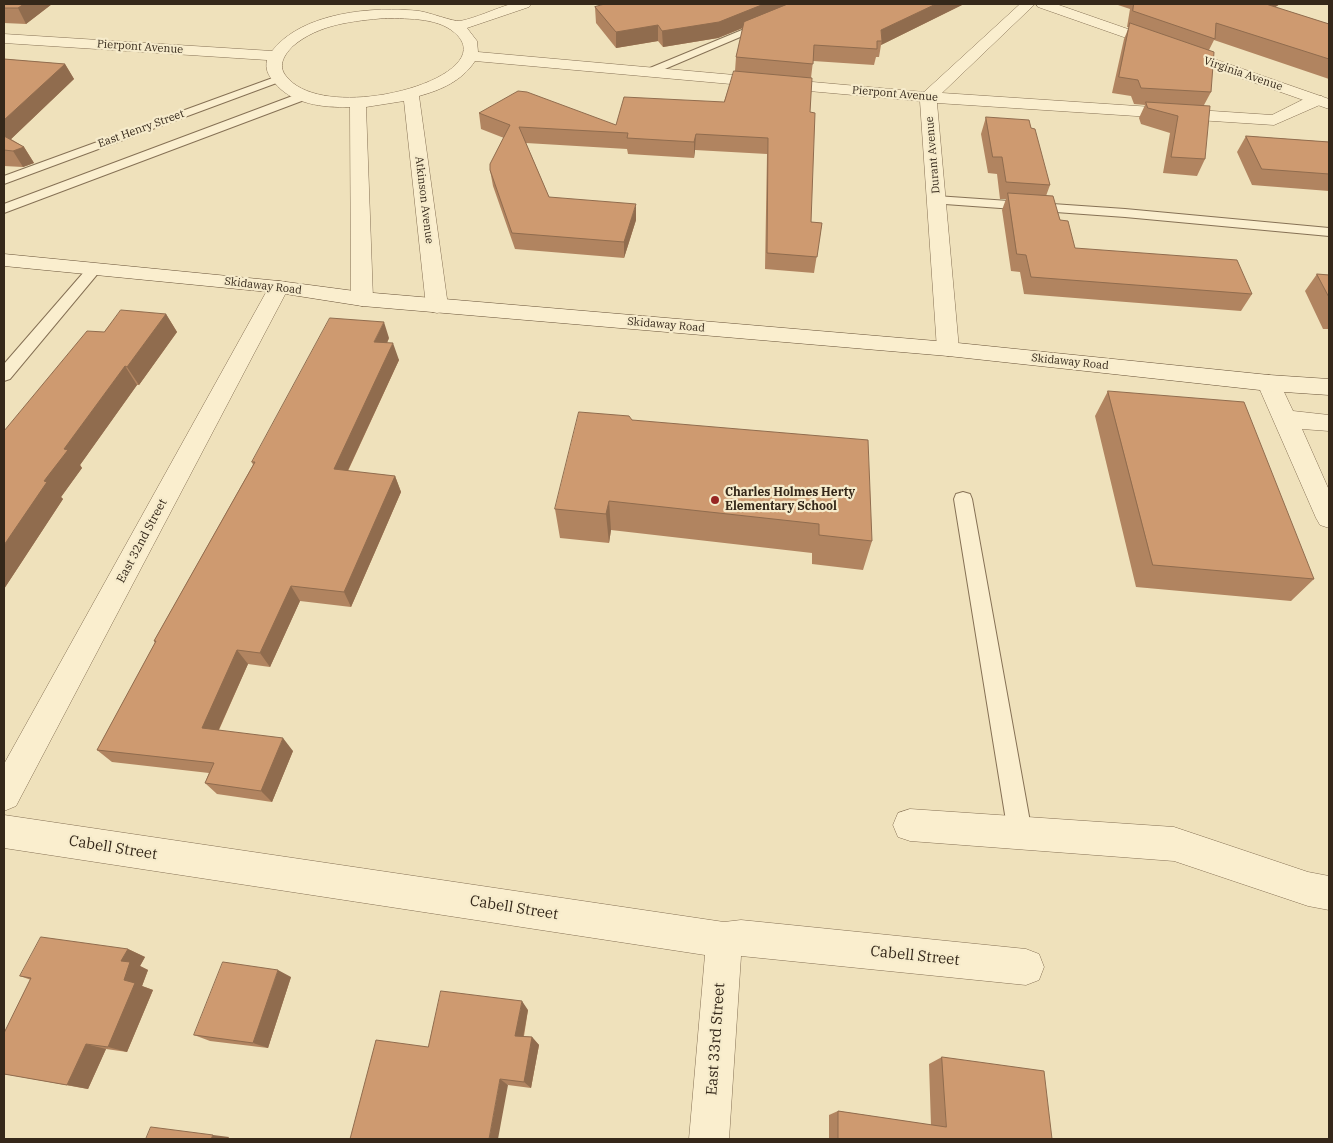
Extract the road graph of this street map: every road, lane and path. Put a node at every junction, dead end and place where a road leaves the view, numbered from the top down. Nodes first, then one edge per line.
1 (524, 4) edge
2 (813, 4) edge
3 (1028, 4) edge
4 (1042, 4) edge
5 (384, 9) edge
6 (456, 27) junction
7 (4, 39) edge
8 (276, 56) junction
9 (470, 56) junction
10 (649, 72) junction
11 (278, 79) junction
12 (411, 94) junction
13 (303, 96) junction
14 (928, 97) junction
15 (1323, 102) edge
16 (358, 103) junction
17 (4, 180) edge
18 (936, 200) junction
19 (4, 209) edge
20 (1329, 232) edge
21 (4, 260) edge
22 (95, 268) junction
23 (280, 286) junction
24 (362, 299) junction
25 (437, 306) junction
26 (948, 348) junction
27 (4, 375) edge
28 (1269, 383) junction
29 (1329, 387) edge
30 (1285, 419) junction
31 (1329, 423) edge
32 (964, 499) dead end
33 (1329, 518) edge
34 (4, 795) edge
35 (910, 825) dead end
36 (4, 831) edge
37 (1020, 833) junction
38 (1329, 893) edge
39 (724, 940) junction
40 (1026, 967) dead end
41 (709, 1139) edge

1 - 6 street
2 - 10 lane
3 - 14 street
4 - 15 street, Virginia Avenue
5 - 6 street
5 - 8 street
6 - 9 street
7 - 8 street, Pierpont Avenue
8 - 11 street
9 - 10 street, Pierpont Avenue
9 - 12 street
10 - 14 street, Pierpont Avenue
11 - 13 street
11 - 17 lane, East Henry Street
12 - 16 street
12 - 25 street, Atkinson Avenue
13 - 16 street
13 - 19 lane
14 - 15 street, Pierpont Avenue
14 - 18 street, Durant Avenue
16 - 24 street
18 - 20 lane
18 - 26 street, Durant Avenue
21 - 22 street, Skidaway Road
22 - 23 street, Skidaway Road
22 - 27 lane
23 - 24 street, Skidaway Road
23 - 34 street, East 32nd Street
24 - 25 street, Skidaway Road
25 - 26 street, Skidaway Road
26 - 28 street, Skidaway Road
28 - 29 street, Skidaway Road
28 - 30 street
30 - 31 street
30 - 33 street
32 - 37 lane
35 - 37 street
36 - 39 street, Cabell Street
37 - 38 street
39 - 40 street, Cabell Street
39 - 41 street, East 33rd Street

